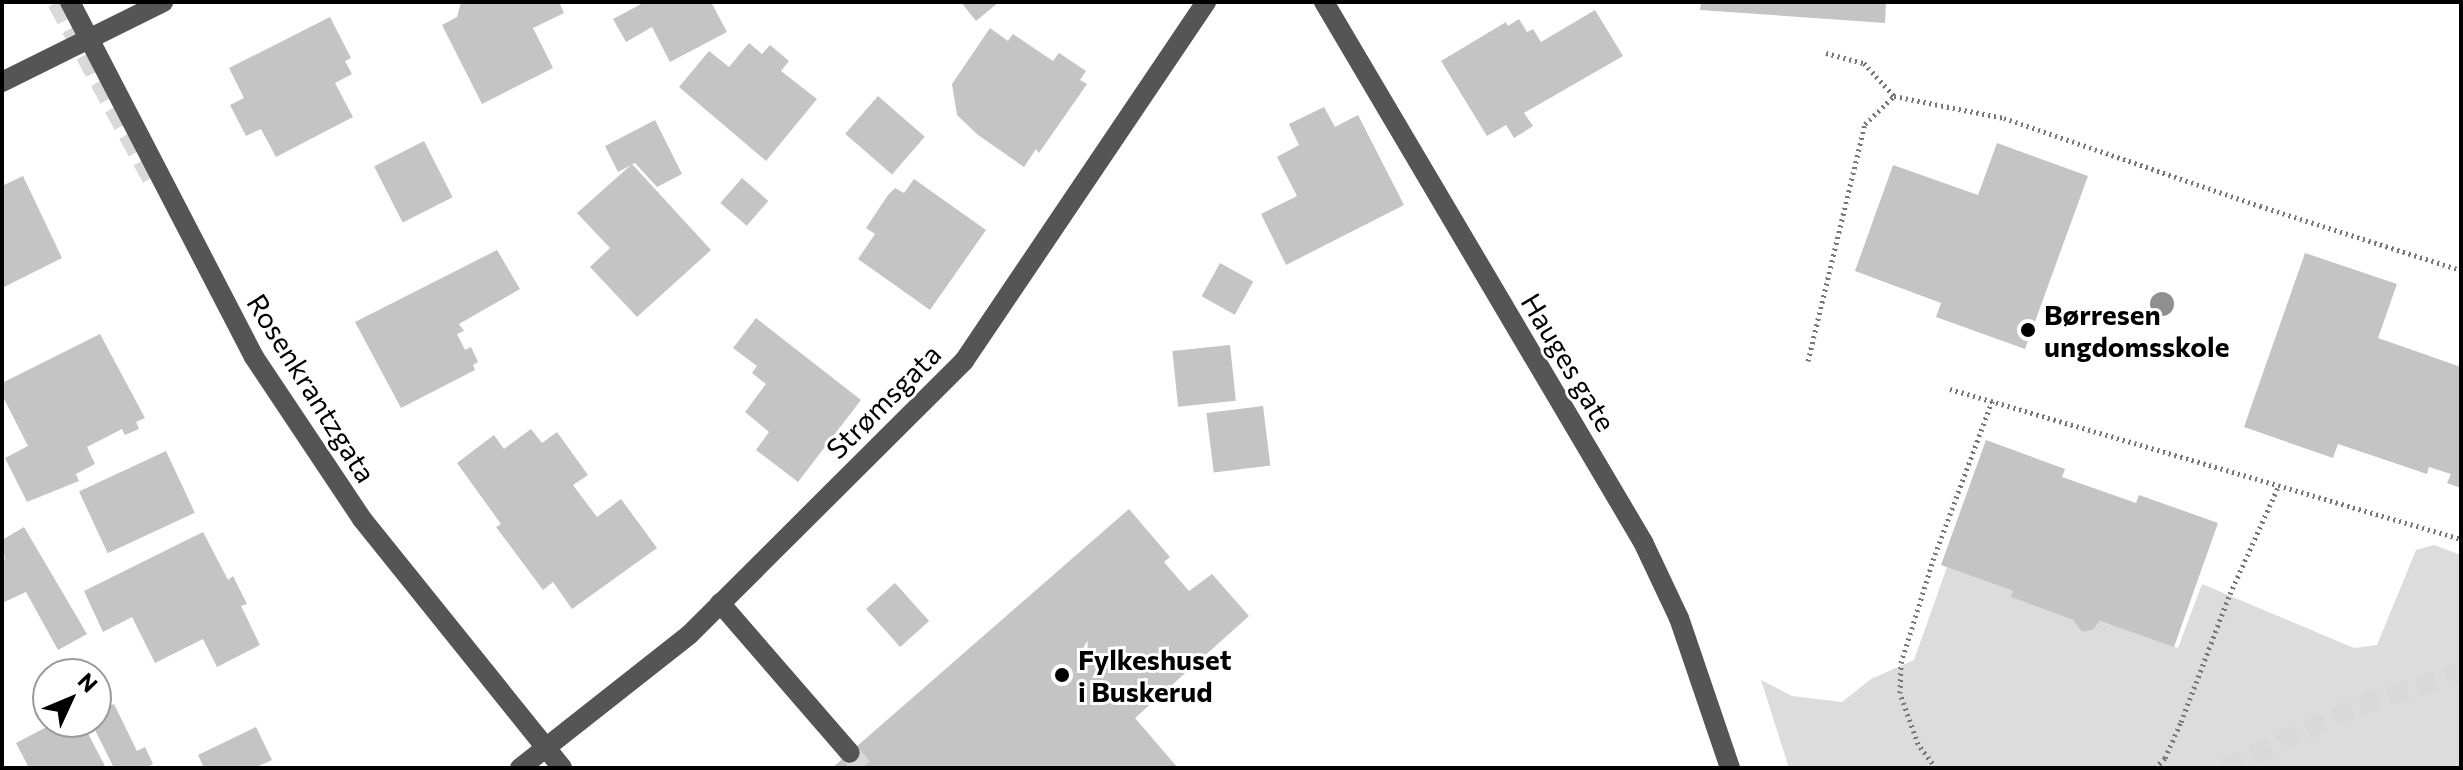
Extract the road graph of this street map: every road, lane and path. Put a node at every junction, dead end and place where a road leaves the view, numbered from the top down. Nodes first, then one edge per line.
1 (70, 2) edge
2 (163, 2) edge
3 (1206, 2) edge
4 (1324, 2) edge
5 (88, 39) junction
6 (1826, 53) dead end
7 (2, 82) edge
8 (1894, 96) junction
9 (2461, 270) edge
10 (1808, 361) dead end
11 (1950, 389) dead end
12 (1992, 401) junction
13 (2279, 485) junction
14 (2461, 539) edge
15 (720, 603) junction
16 (547, 747) junction
17 (850, 753) tunnel mouth
18 (520, 768) edge
19 (562, 768) edge
20 (1730, 768) edge
21 (1936, 768) edge
22 (2155, 768) edge

1 - 5 street, Rosenkrantzgata
2 - 5 street
3 - 15 street, Strømsgata
4 - 20 street, Hauges gate
5 - 7 street
5 - 16 street, Rosenkrantzgata
6 - 8 path
8 - 9 path
8 - 10 path
11 - 12 path
12 - 13 path
12 - 21 path
13 - 14 path
13 - 22 path
15 - 16 street, Strømsgata
15 - 17 street
16 - 18 street, Strømsgata
16 - 19 street, Rosenkrantzgata

